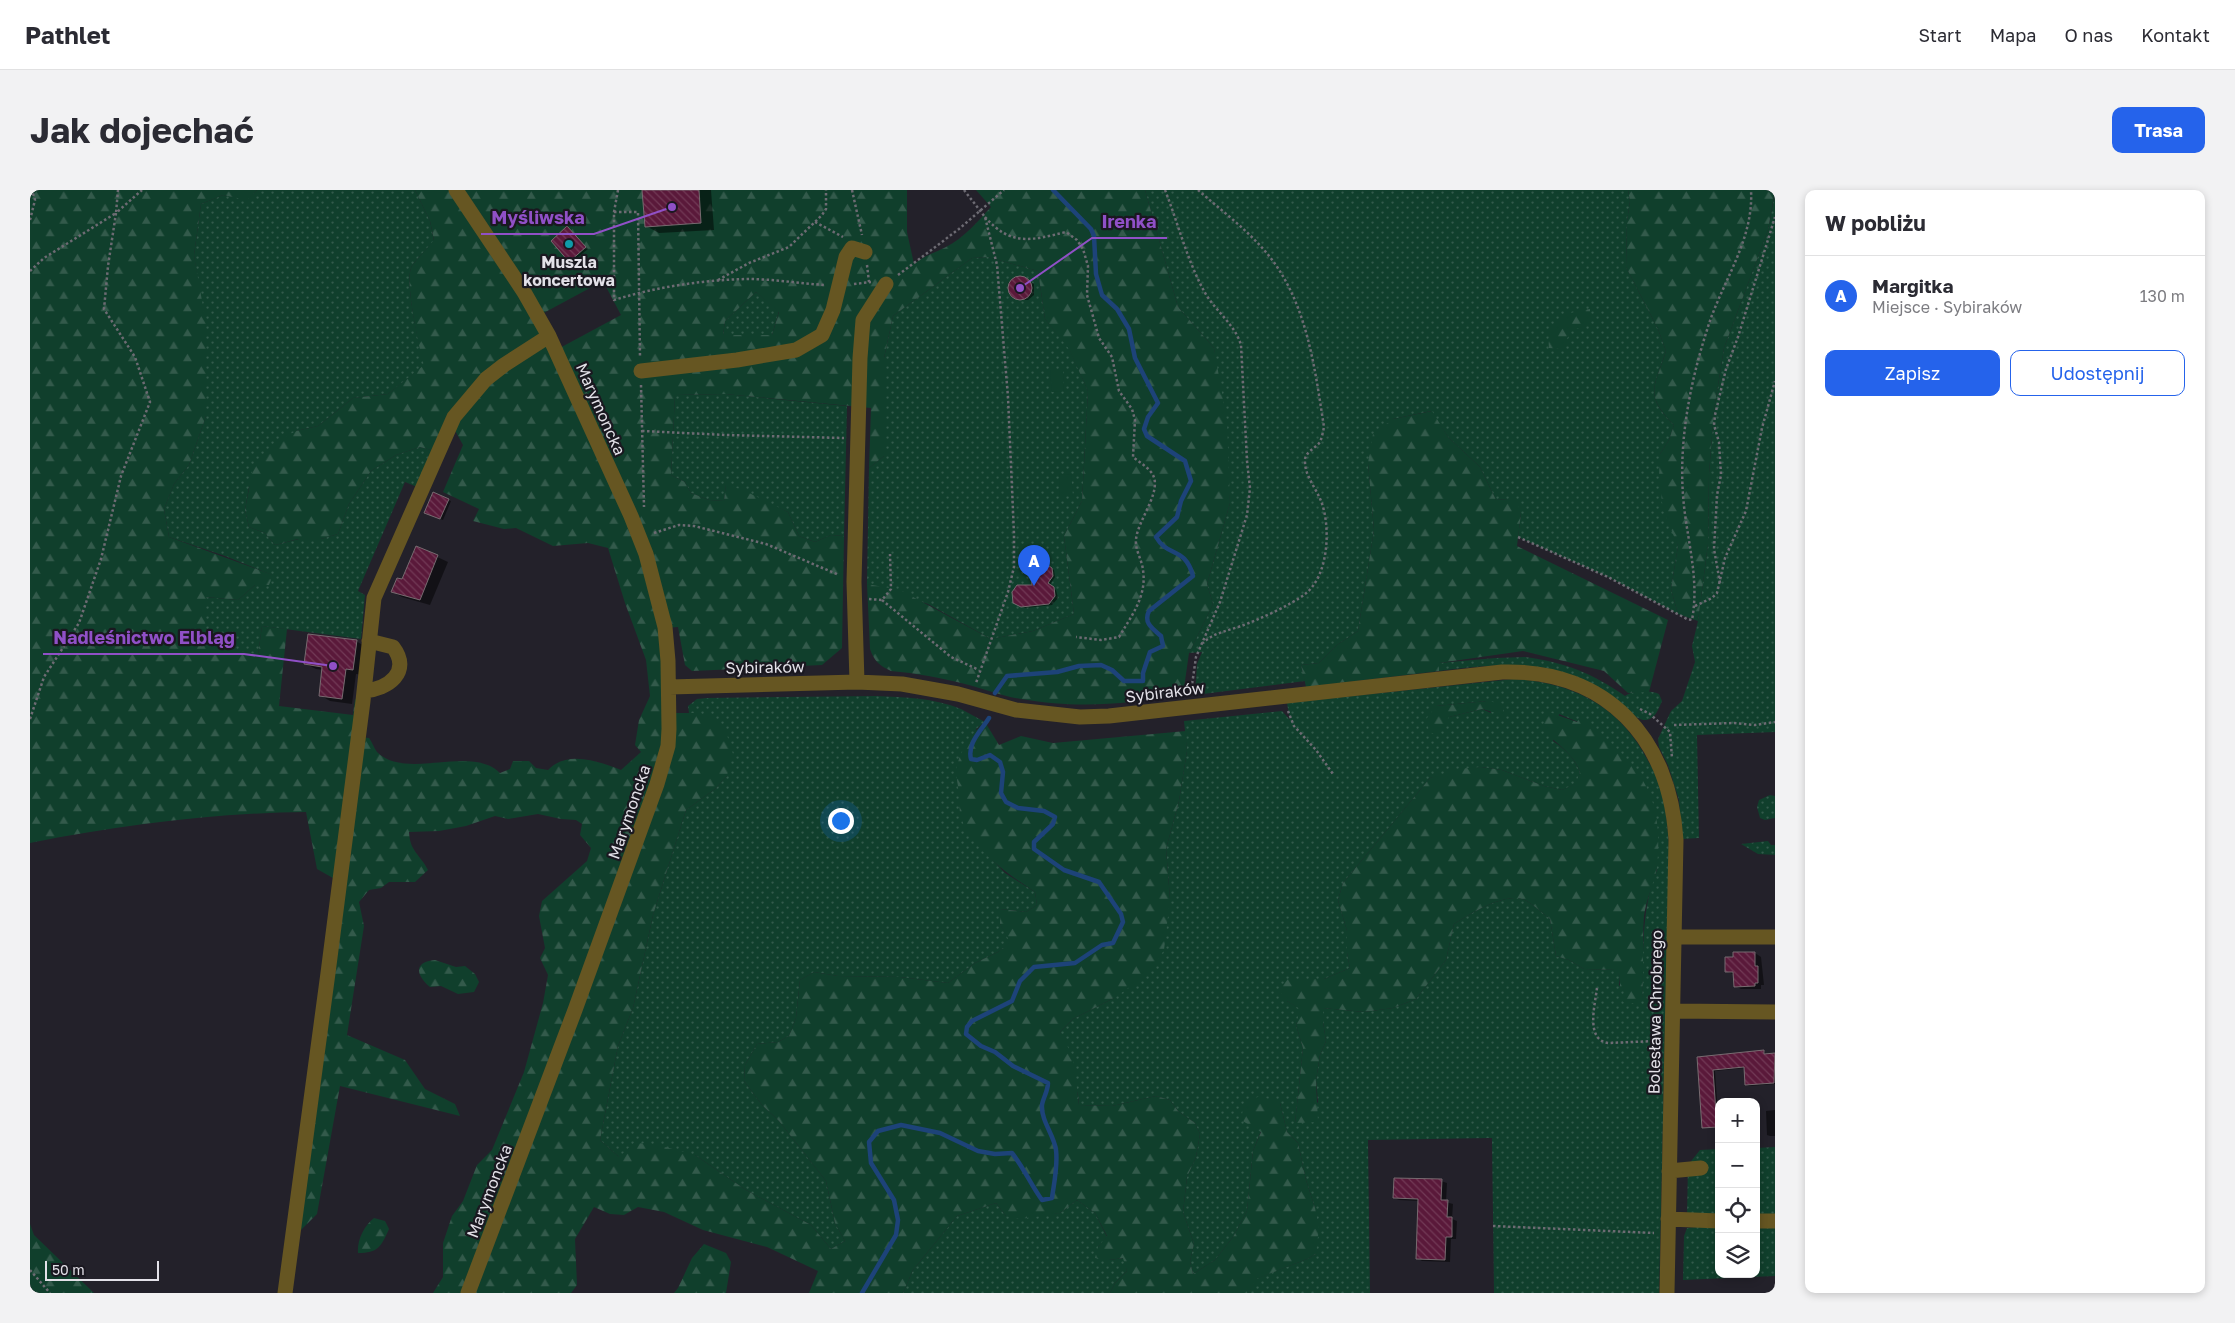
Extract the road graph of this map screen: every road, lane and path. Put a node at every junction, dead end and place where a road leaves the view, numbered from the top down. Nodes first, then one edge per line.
1 (32, 190) edge
2 (118, 190) edge
3 (142, 190) edge
4 (456, 190) edge
5 (618, 190) edge
6 (826, 190) edge
7 (964, 190) edge
8 (1004, 190) edge
9 (1165, 190) edge
10 (1198, 190) edge
11 (1751, 190) edge
12 (980, 210) junction
13 (614, 212) junction
14 (116, 213) junction
15 (985, 217) junction
16 (1775, 217) edge
17 (30, 220) edge
18 (814, 222) junction
19 (859, 250) joint
20 (30, 271) edge
21 (717, 280) junction
22 (886, 284) joint
23 (840, 286) junction
24 (640, 292) junction
25 (549, 336) junction
26 (641, 371) junction
27 (1775, 381) edge
28 (642, 430) junction
29 (838, 438) dead end
30 (644, 513) dead end
31 (1518, 537) dead end
32 (640, 538) junction
33 (890, 554) dead end
34 (854, 582) junction
35 (1720, 582) junction
36 (865, 599) dead end
37 (882, 600) junction
38 (1695, 606) junction
39 (1076, 637) dead end
40 (369, 641) junction
41 (1203, 643) junction
42 (979, 670) junction
43 (857, 682) junction
44 (669, 687) junction
45 (974, 690) dead end
46 (364, 691) junction
47 (1286, 696) junction
48 (1190, 698) dead end
49 (1637, 708) dead end
50 (30, 719) edge
51 (1775, 722) edge
52 (1674, 724) dead end
53 (1645, 738) joint
54 (1673, 766) dead end
55 (1333, 774) dead end
56 (1775, 936) edge
57 (1674, 937) junction
58 (1597, 988) dead end
59 (1673, 1011) junction
60 (1775, 1012) edge
61 (1673, 1040) junction
62 (1701, 1168) dead end
63 (1669, 1170) junction
64 (1715, 1221) edge
65 (1760, 1221) edge
66 (1775, 1221) edge
67 (1493, 1226) dead end
68 (1668, 1227) junction
69 (30, 1270) edge
70 (50, 1293) edge
71 (285, 1293) edge
72 (468, 1293) edge
73 (1667, 1293) edge

1 - 17 path
2 - 14 path
3 - 14 path
4 - 25 street, Marymoncka
5 - 13 path
6 - 18 path
7 - 12 path
8 - 12 path
9 - 41 path
10 - 41 path
11 - 38 path
12 - 15 path
12 - 22 path
13 - 24 path
13 - 24 path
14 - 20 path
14 - 50 path
15 - 39 path
15 - 42 path
16 - 35 path
18 - 19 path
18 - 21 path
19 - 23 street
21 - 23 path
21 - 24 path
22 - 34 street
23 - 26 street
24 - 26 path
25 - 32 street, Marymoncka
25 - 40 street
26 - 28 path
27 - 35 path
28 - 29 path
28 - 30 path
31 - 38 path
32 - 34 path
32 - 44 street, Marymoncka
33 - 37 path
34 - 43 street
35 - 38 path
36 - 37 path
37 - 42 path
40 - 46 street
40 - 46 street
41 - 48 path
42 - 45 path
43 - 44 street, Sybiraków
43 - 47 street, Sybiraków
44 - 72 street, Marymoncka
46 - 71 street
47 - 53 street, Sybiraków
47 - 55 path
49 - 54 path
51 - 52 path
53 - 57 street, Bolesława Chrobrego
56 - 57 street
57 - 59 street, Bolesława Chrobrego
58 - 61 path
59 - 60 street
59 - 61 street, Bolesława Chrobrego
61 - 63 street, Bolesława Chrobrego
62 - 63 street
63 - 68 street, Bolesława Chrobrego
64 - 68 street
65 - 66 street
67 - 68 path
68 - 73 street, Bolesława Chrobrego
69 - 70 path

